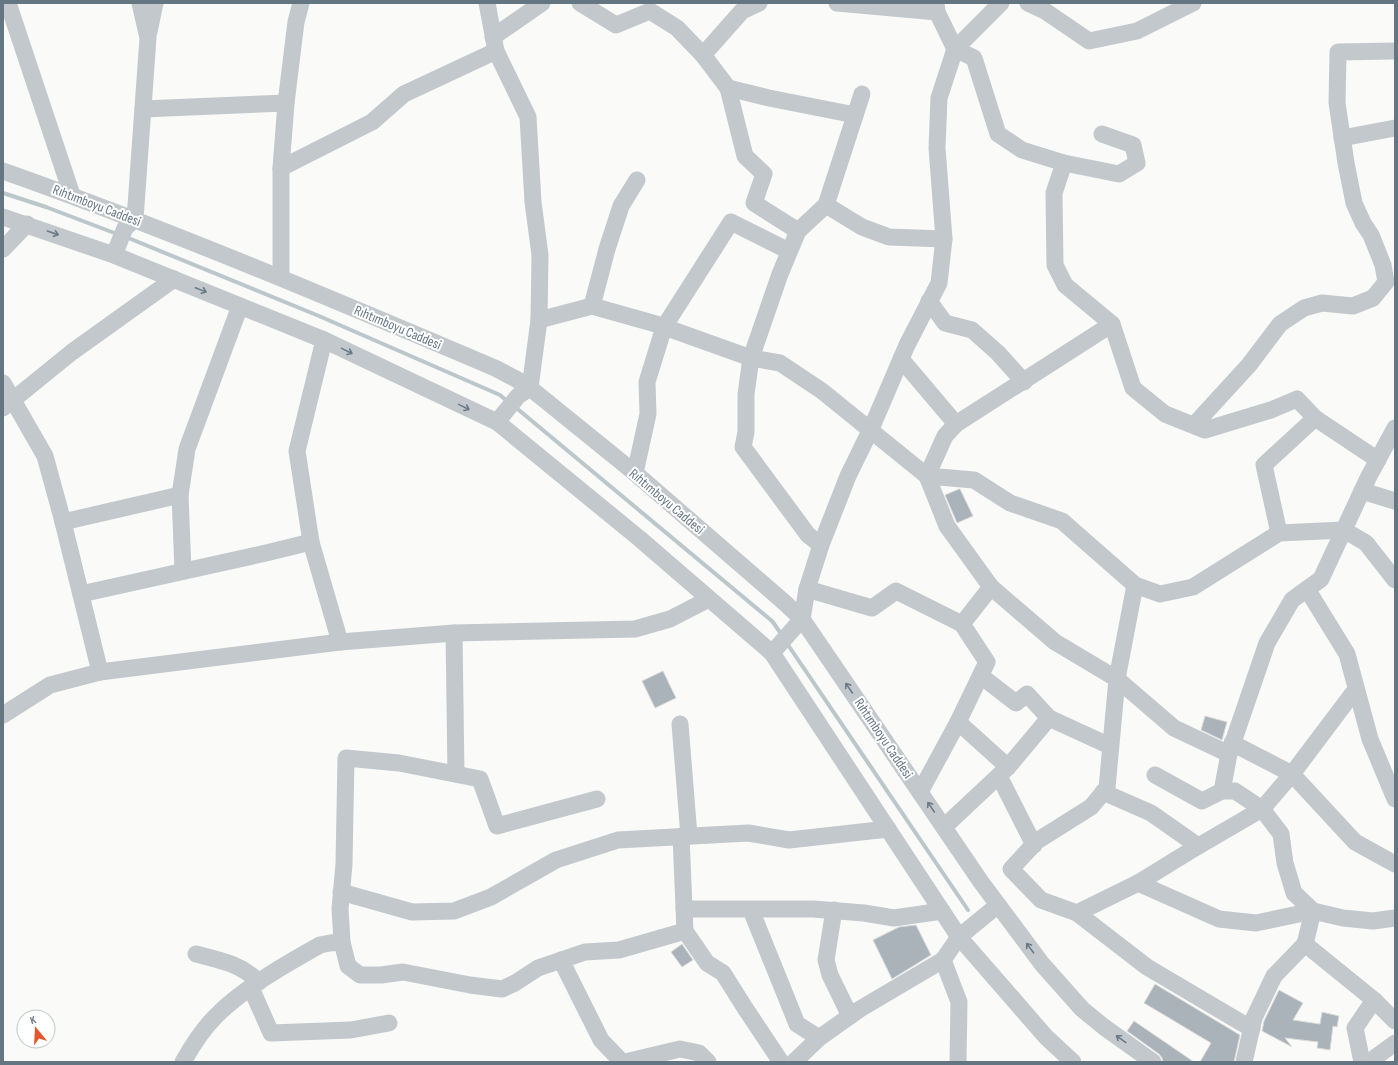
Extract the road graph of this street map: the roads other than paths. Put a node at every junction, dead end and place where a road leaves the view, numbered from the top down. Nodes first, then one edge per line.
1 (8, 3) edge
2 (140, 3) edge
3 (155, 3) edge
4 (301, 3) edge
5 (487, 3) edge
6 (542, 3) edge
7 (580, 3) edge
8 (759, 3) edge
9 (837, 3) edge
10 (1001, 3) edge
11 (1028, 3) edge
12 (1193, 3) edge
13 (736, 7) edge
14 (937, 7) edge
15 (148, 38) junction
16 (494, 44) junction
17 (955, 49) junction
18 (1395, 51) edge
19 (703, 55) junction
20 (728, 88) junction
21 (862, 94) dead end
22 (286, 103) junction
23 (143, 109) junction
24 (855, 115) junction
25 (1395, 128) edge
26 (1102, 134) dead end
27 (1342, 138) junction
28 (1064, 162) junction
29 (281, 168) junction
30 (3, 171) edge
31 (637, 180) dead end
32 (72, 195) junction
33 (826, 205) junction
34 (3, 217) edge
35 (130, 223) junction
36 (27, 224) junction
37 (798, 231) junction
38 (944, 240) junction
39 (3, 249) edge
40 (115, 250) junction
41 (789, 252) junction
42 (281, 278) junction
43 (174, 279) junction
44 (929, 301) junction
45 (240, 306) junction
46 (592, 306) junction
47 (539, 320) junction
48 (1112, 324) junction
49 (664, 327) junction
50 (324, 340) junction
51 (751, 358) junction
52 (901, 359) junction
53 (1024, 382) junction
54 (3, 383) edge
55 (524, 392) junction
56 (8, 404) edge
57 (501, 418) junction
58 (1315, 418) junction
59 (956, 424) junction
60 (1194, 425) junction
61 (1395, 428) edge
62 (871, 429) junction
63 (1378, 460) junction
64 (635, 473) junction
65 (928, 476) junction
66 (1362, 491) junction
67 (180, 495) junction
68 (1395, 501) edge
69 (63, 522) junction
70 (1344, 530) junction
71 (1279, 533) junction
72 (311, 542) junction
73 (821, 545) junction
74 (183, 571) junction
75 (1395, 580) edge
76 (1135, 585) junction
77 (991, 587) junction
78 (807, 589) junction
79 (1307, 589) junction
80 (81, 594) junction
81 (709, 599) junction
82 (962, 624) junction
83 (797, 625) junction
84 (454, 633) junction
85 (340, 642) junction
86 (775, 650) junction
87 (100, 672) junction
88 (980, 676) junction
89 (1117, 679) junction
90 (1356, 689) junction
91 (3, 715) edge
92 (1049, 718) junction
93 (958, 722) junction
94 (680, 724) dead end
95 (1110, 746) junction
96 (1231, 749) junction
97 (1004, 771) junction
98 (456, 774) junction
99 (1292, 774) junction
100 (1155, 775) dead end
101 (920, 792) junction
102 (1103, 792) junction
103 (1222, 792) junction
104 (597, 799) dead end
105 (1395, 799) edge
106 (1262, 809) junction
107 (944, 827) junction
108 (888, 829) junction
109 (685, 836) junction
110 (1034, 845) junction
111 (1198, 846) junction
112 (1395, 864) edge
113 (1138, 883) junction
114 (341, 892) junction
115 (998, 905) junction
116 (684, 909) junction
117 (751, 910) junction
118 (834, 910) junction
119 (942, 911) junction
120 (1313, 911) junction
121 (1077, 913) junction
122 (1395, 918) edge
123 (685, 931) junction
124 (959, 937) junction
125 (342, 942) junction
126 (1305, 944) junction
127 (196, 954) dead end
128 (561, 960) junction
129 (943, 960) junction
130 (255, 985) junction
131 (1374, 1000) junction
132 (850, 1016) junction
133 (1395, 1021) edge
134 (389, 1023) dead end
135 (1252, 1029) junction
136 (820, 1038) junction
137 (1395, 1043) edge
138 (183, 1062) edge
139 (622, 1062) edge
140 (625, 1062) edge
141 (708, 1062) edge
142 (781, 1062) edge
143 (794, 1062) edge
144 (958, 1062) edge
145 (1073, 1062) edge
146 (1153, 1062) edge
147 (1244, 1062) edge
148 (1362, 1062) edge
149 (1369, 1062) edge

1 - 32 street
2 - 15 street
3 - 15 street
4 - 22 street
5 - 16 street
6 - 16 street
7 - 19 street
8 - 13 street
9 - 14 street
10 - 17 street
11 - 12 street
13 - 19 street
14 - 17 street
15 - 23 street
16 - 29 street
16 - 47 street
17 - 28 street
17 - 38 street
18 - 27 street
19 - 20 street
20 - 24 street
20 - 37 street
21 - 24 street
22 - 23 street
22 - 29 street
23 - 35 street
24 - 33 street
25 - 27 street
26 - 28 street
27 - 60 street
28 - 48 street
29 - 42 street
30 - 32 street, Rıhtımboyu Caddesi
31 - 46 street
32 - 35 street, Rıhtımboyu Caddesi
33 - 37 street
33 - 38 street
34 - 36 street
35 - 40 street
35 - 42 street, Rıhtımboyu Caddesi
36 - 39 street
36 -> 40 street
37 - 41 street
38 - 44 street
40 - 43 street
41 - 49 street
41 - 51 street
42 - 55 street, Rıhtımboyu Caddesi
43 -> 45 street
43 - 56 street
44 - 52 street
44 - 53 street
45 - 50 street
45 - 67 street
46 - 47 street
46 - 49 street
47 - 55 street
48 - 53 street
48 - 60 street
49 - 51 street
49 - 64 street
50 -> 57 street
50 - 72 street
51 - 62 street
51 - 73 street
52 - 59 street
52 - 62 street
53 - 59 street
54 - 56 street
55 - 57 street
55 - 64 street, Rıhtımboyu Caddesi
56 - 69 street
57 - 81 street
58 - 60 street
58 - 63 street
58 - 71 street
59 - 65 street
61 - 63 street
62 - 65 street
62 - 73 street
63 - 66 street
64 - 83 street, Rıhtımboyu Caddesi
65 - 76 street
65 - 77 street
66 - 68 street
66 - 70 street
67 - 69 street
67 - 74 street
69 - 80 street
70 - 71 street
70 - 75 street
70 - 79 street
71 - 76 street
72 - 74 street
72 - 85 street
73 - 78 street
74 - 80 street
76 - 89 street
77 - 82 street
77 - 89 street
78 - 82 street
78 - 83 street
79 - 90 street
79 - 96 street
80 - 87 street
81 - 84 street
81 - 86 street
82 - 88 street
83 - 86 street
101 -> 83 street, Rıhtımboyu Caddesi
84 - 85 street
84 - 98 street
85 - 87 street
86 - 108 street
87 - 91 street
88 - 92 street
88 - 93 street
89 - 95 street
89 - 96 street
90 - 99 street
90 - 105 street
92 - 95 street
92 - 97 street
93 - 97 street
93 - 101 street
94 - 109 street
95 - 102 street
96 - 99 street
96 - 103 street
97 - 107 street
97 - 110 street
98 - 104 street
98 - 114 street
99 - 106 street
99 - 112 street
100 - 103 street
107 -> 101 street, Rıhtımboyu Caddesi
102 - 110 street
102 - 111 street
103 - 106 street
106 - 111 street
106 - 120 street
107 - 115 street, Rıhtımboyu Caddesi
108 - 109 street
108 - 119 street
109 - 114 street
109 - 116 street
110 - 121 street
111 - 113 street
113 - 120 street
113 - 121 street
114 - 125 street
115 - 124 street
146 -> 115 street, Rıhtımboyu Caddesi
116 - 117 street
116 - 123 street
117 - 118 street
117 - 136 street
118 - 119 street
118 - 132 street
119 - 124 street
120 - 122 street
120 - 126 street
121 - 135 street
123 - 128 street
123 - 142 street
124 - 129 street
124 - 145 street
125 - 128 street
125 - 130 street
126 - 131 street
126 - 135 street
127 - 130 street
128 - 139 street
129 - 132 street
129 - 144 street
130 - 134 street
130 - 138 street
131 - 133 street
131 - 148 street
132 - 136 street
135 - 147 street
136 - 143 street
137 - 149 street
140 - 141 street

